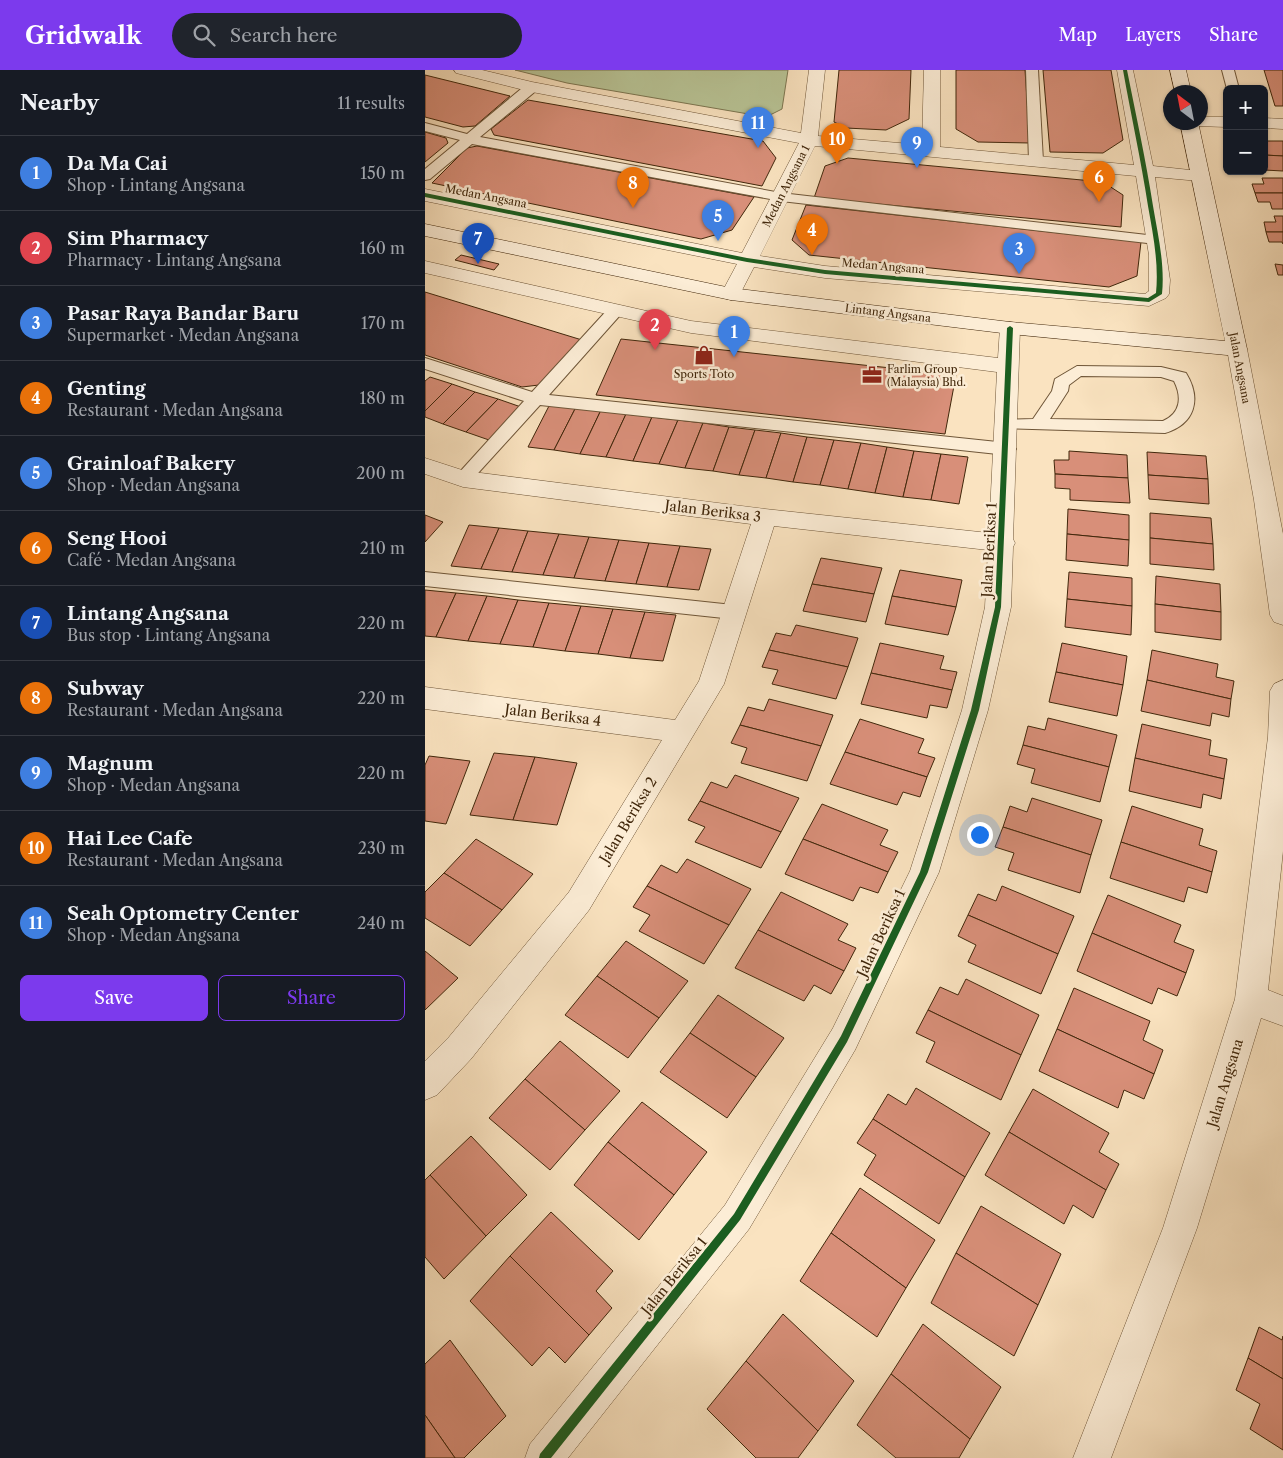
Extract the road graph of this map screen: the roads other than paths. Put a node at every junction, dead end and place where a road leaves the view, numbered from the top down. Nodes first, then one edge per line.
1 (462, 70) edge
2 (817, 70) edge
3 (933, 70) edge
4 (1032, 70) edge
5 (1125, 70) edge
6 (1178, 70) edge
7 (1228, 70) edge
8 (1181, 85) edge
9 (1232, 85) edge
10 (532, 88) junction
11 (1208, 122) edge
12 (1223, 122) edge
13 (1268, 123) edge
14 (1283, 124) edge
15 (425, 126) edge
16 (1190, 130) edge
17 (470, 139) junction
18 (809, 140) junction
19 (931, 150) junction
20 (1036, 161) junction
21 (1143, 172) junction
22 (425, 176) edge
23 (1199, 176) junction
24 (425, 195) edge
25 (781, 197) junction
26 (425, 230) edge
27 (1155, 240) junction
28 (747, 260) junction
29 (425, 266) edge
30 (731, 294) junction
31 (616, 310) junction
32 (1010, 328) junction
33 (1237, 349) junction
34 (425, 363) edge
35 (1008, 366) junction
36 (536, 399) junction
37 (1038, 424) junction
38 (1007, 437) junction
39 (425, 466) edge
40 (463, 479) junction
41 (765, 517) junction
42 (1003, 542) junction
43 (425, 579) edge
44 (733, 612) junction
45 (1283, 615) edge
46 (1283, 691) edge
47 (425, 698) edge
48 (682, 732) junction
49 (1251, 999) junction
50 (1283, 1011) edge
51 (425, 1084) edge
52 (544, 1458) edge
53 (1093, 1458) edge

1 - 10 street
2 - 18 street, Medan Angsana 1
3 - 19 street
4 - 20 lane
5 - 21 street, Medan Angsana
6 - 8 street
7 - 9 lane
10 - 17 lane
10 - 18 street
11 - 12 street
13 - 14 street
15 - 17 lane
16 - 23 street, Jalan Angsana
17 - 22 lane
17 - 25 lane
18 - 19 street
18 - 25 street, Medan Angsana 1
19 - 20 street
20 - 21 street
21 - 23 street
21 - 27 street, Medan Angsana
23 - 33 street, Jalan Angsana
24 - 28 street, Medan Angsana
25 - 27 lane
25 - 28 street, Medan Angsana 1
26 - 30 street, Lintang Angsana
27 - 28 street, Medan Angsana
28 - 30 street, Medan Angsana 1
29 - 31 street
30 - 32 street, Lintang Angsana
31 - 35 street
31 - 36 lane
32 - 33 street, Lintang Angsana
32 - 35 street, Jalan Beriksa 1
33 - 45 street, Jalan Angsana
34 - 36 lane
35 - 38 street, Jalan Beriksa 1
36 - 38 lane
36 - 40 lane
37 - 37 lane
37 - 38 lane
38 - 42 street, Jalan Beriksa 1
39 - 40 street, Jalan Beriksa 3
40 - 41 street, Jalan Beriksa 3
41 - 42 street, Jalan Beriksa 3
41 - 44 street, Jalan Beriksa 2
42 - 52 street, Jalan Beriksa 1
43 - 44 lane
44 - 48 street, Jalan Beriksa 2
46 - 49 street, Jalan Angsana
47 - 48 street, Jalan Beriksa 4
48 - 51 street, Jalan Beriksa 2
49 - 50 street
49 - 53 street, Jalan Angsana

